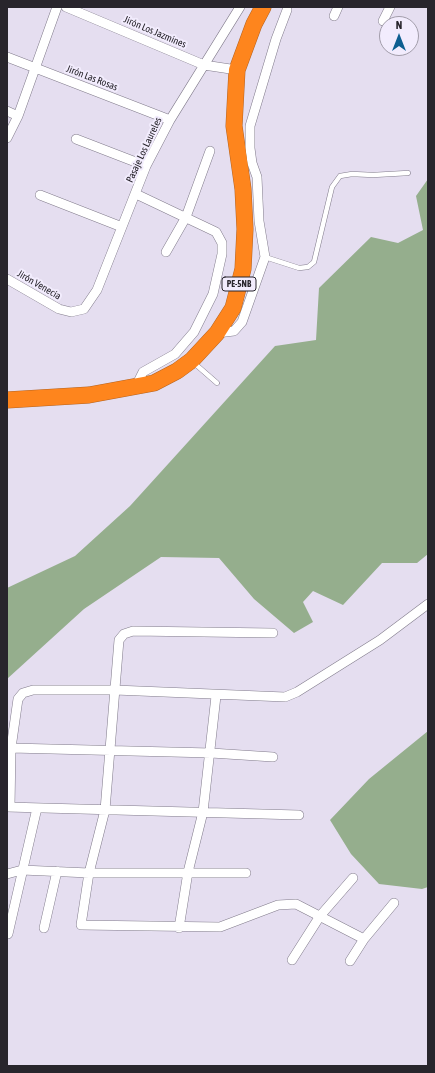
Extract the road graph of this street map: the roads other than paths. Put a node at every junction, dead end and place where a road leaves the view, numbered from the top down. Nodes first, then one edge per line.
1 (57, 7) edge
2 (66, 7) edge
3 (240, 7) edge
4 (263, 7) edge
5 (338, 7) edge
6 (390, 7) edge
7 (287, 10) dead end
8 (334, 16) dead end
9 (386, 16) edge
10 (7, 57) edge
11 (204, 65) junction
12 (36, 68) junction
13 (237, 70) junction
14 (7, 111) edge
15 (18, 116) junction
16 (170, 120) junction
17 (7, 138) edge
18 (76, 139) dead end
19 (210, 151) dead end
20 (146, 166) junction
21 (408, 173) dead end
22 (40, 194) dead end
23 (136, 194) junction
24 (186, 217) junction
25 (122, 227) junction
26 (166, 252) dead end
27 (265, 257) junction
28 (7, 279) edge
29 (84, 310) joint
30 (217, 333) junction
31 (192, 360) junction
32 (217, 383) dead end
33 (135, 388) junction
34 (7, 400) edge
35 (428, 604) edge
36 (273, 633) dead end
37 (115, 690) junction
38 (216, 696) junction
39 (11, 748) junction
40 (111, 752) junction
41 (211, 753) junction
42 (273, 757) dead end
43 (8, 807) edge
44 (37, 808) junction
45 (105, 810) junction
46 (203, 812) junction
47 (299, 815) dead end
48 (22, 870) junction
49 (56, 871) junction
50 (89, 872) junction
51 (188, 872) junction
52 (246, 872) dead end
53 (7, 874) edge
54 (353, 878) dead end
55 (394, 903) dead end
56 (320, 916) junction
57 (44, 928) dead end
58 (179, 928) junction
59 (8, 934) edge
60 (364, 939) junction
61 (292, 960) dead end
62 (350, 961) dead end

1 - 12 street
2 - 11 street, Jirón Los Jazmines
3 - 11 street, Pasaje Los Laureles
4 - 13 highway, PE-5NB
5 - 8 street
6 - 9 street
7 - 27 street
10 - 12 street, Jirón Las Rosas
11 - 13 street, Jirón Los Jazmines
11 - 16 street, Pasaje Los Laureles
12 - 15 street
12 - 16 street, Jirón Las Rosas
13 - 30 highway, PE-5NB
14 - 15 street
15 - 17 street
16 - 20 street, Pasaje Los Laureles
18 - 20 street
19 - 24 street
20 - 23 street, Pasaje Los Laureles
21 - 27 lane
22 - 25 street
23 - 24 street
23 - 25 street, Pasaje Los Laureles
24 - 26 street
24 - 33 street
25 - 29 street, Pasaje Los Laureles
27 - 30 street
28 - 29 street, Jirón Venecia
30 - 31 highway, PE-5NB
31 - 32 lane
31 - 33 highway, PE-5NB
33 - 34 highway, PE-5NB
35 - 38 street
36 - 37 street
37 - 38 street
37 - 39 street
37 - 40 street
38 - 41 street
39 - 40 street
39 - 43 street
40 - 41 street
40 - 45 street
41 - 42 street
41 - 46 street
43 - 44 street
44 - 45 street
44 - 48 street
45 - 46 street
45 - 50 street
46 - 47 street
46 - 51 street
48 - 49 street
48 - 53 street
48 - 59 street
49 - 50 street
49 - 57 street
50 - 51 street
50 - 58 street
51 - 52 street
51 - 58 street
54 - 56 street
55 - 60 street
56 - 58 street
56 - 60 street
56 - 61 street
60 - 62 street

